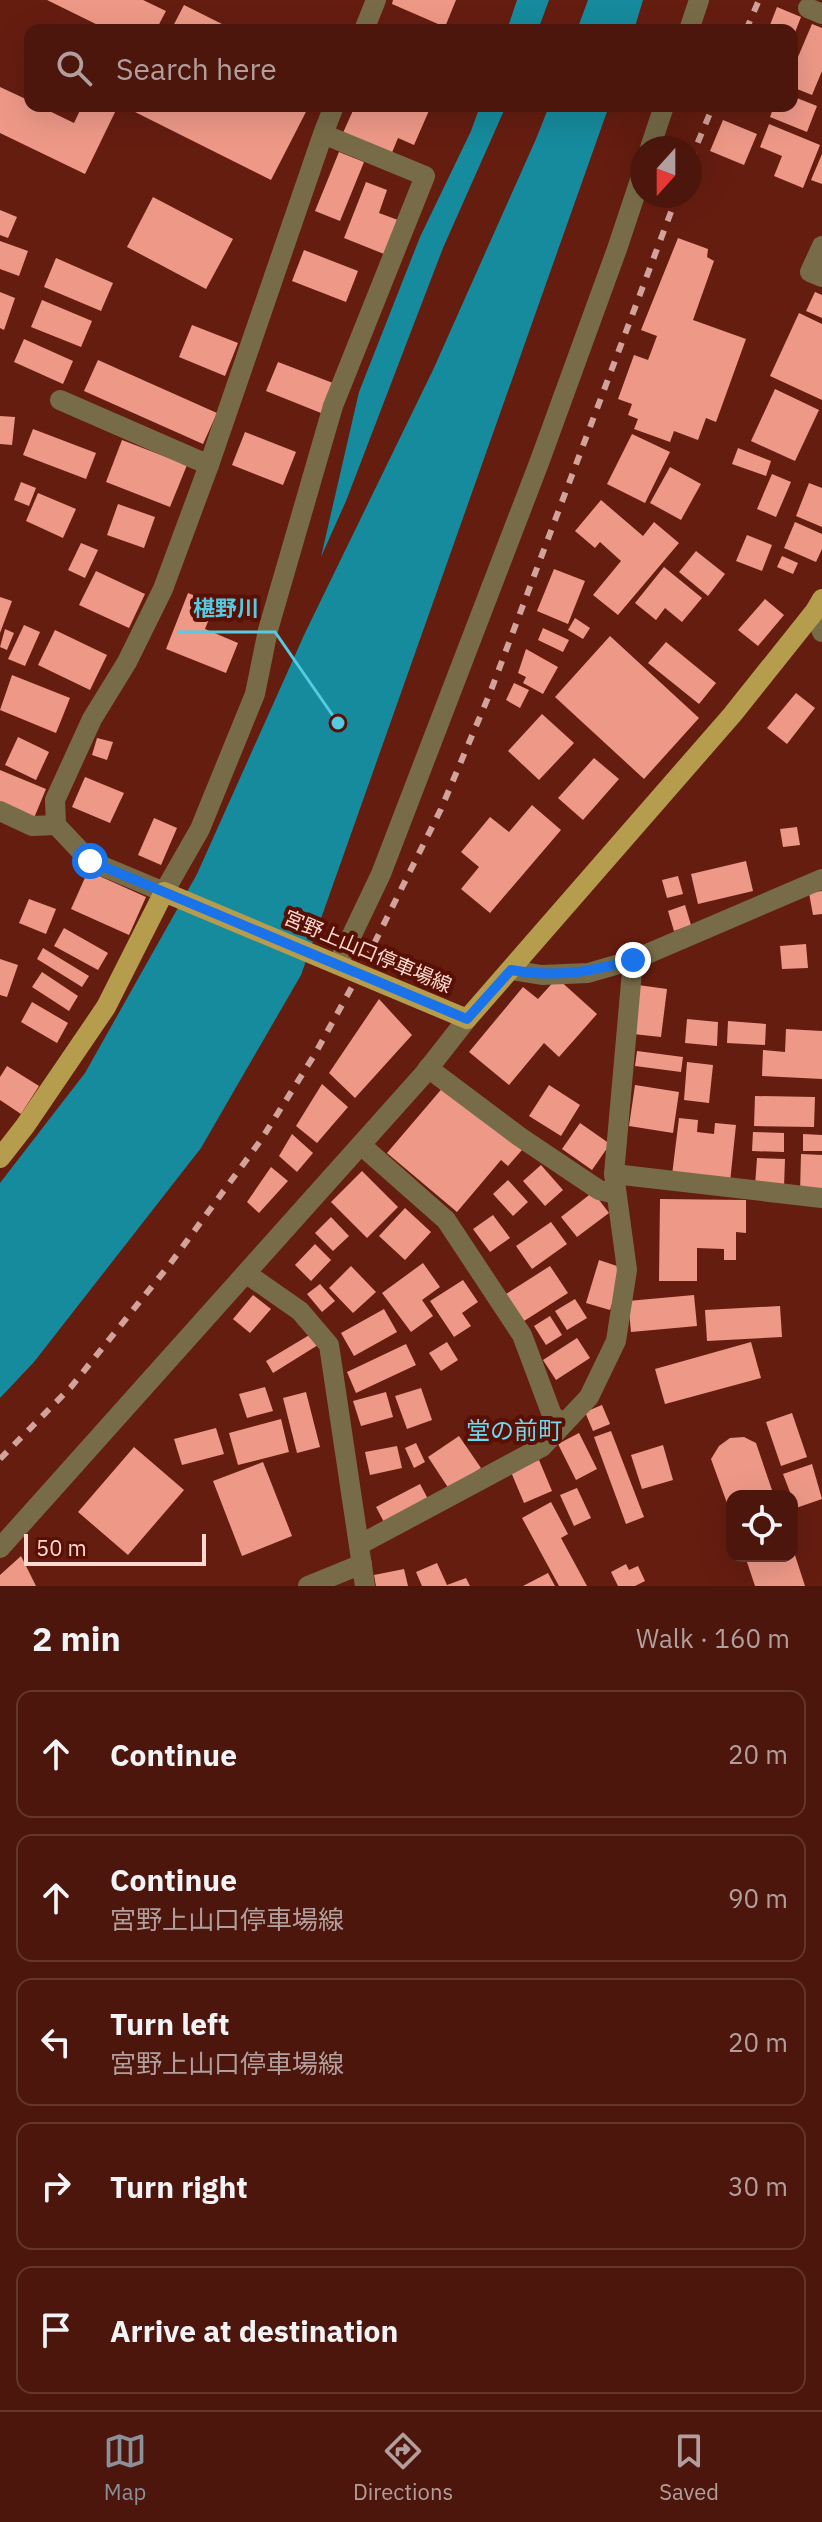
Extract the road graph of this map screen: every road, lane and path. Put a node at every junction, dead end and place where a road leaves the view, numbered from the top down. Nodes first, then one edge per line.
1 (376, 0) edge
2 (699, 0) edge
3 (366, 24) edge
4 (691, 24) edge
5 (332, 112) edge
6 (662, 112) edge
7 (323, 134) junction
8 (654, 136) edge
9 (630, 208) edge
10 (822, 246) edge
11 (822, 277) edge
12 (60, 400) dead end
13 (209, 465) junction
14 (819, 605) edge
15 (822, 632) edge
16 (0, 811) edge
17 (56, 825) junction
18 (822, 879) edge
19 (168, 894) junction
20 (633, 960) junction
21 (332, 961) junction
22 (511, 970) junction
23 (467, 1019) junction
24 (428, 1068) junction
25 (361, 1145) junction
26 (0, 1158) edge
27 (615, 1184) junction
28 (822, 1198) edge
29 (247, 1274) junction
30 (563, 1424) junction
31 (0, 1548) edge
32 (360, 1554) junction
33 (308, 1586) edge
34 (365, 1586) edge

1 - 3 street
2 - 4 street
5 - 7 street
6 - 8 street
7 - 13 street
7 - 19 street
9 - 21 street
10 - 11 street
12 - 13 street
13 - 17 street
14 - 15 street
14 - 22 main road, 宮野上山口停車場線
16 - 17 street
17 - 19 street
18 - 20 street
19 - 21 main road, 宮野上山口停車場線
19 - 26 main road
20 - 22 street
20 - 27 street
21 - 23 main road, 宮野上山口停車場線
22 - 23 main road, 宮野上山口停車場線
23 - 24 street
24 - 25 street
24 - 27 street
25 - 29 street
25 - 30 street
27 - 28 street
27 - 30 street
29 - 31 street
29 - 32 street
30 - 32 street
32 - 33 street
32 - 34 street

